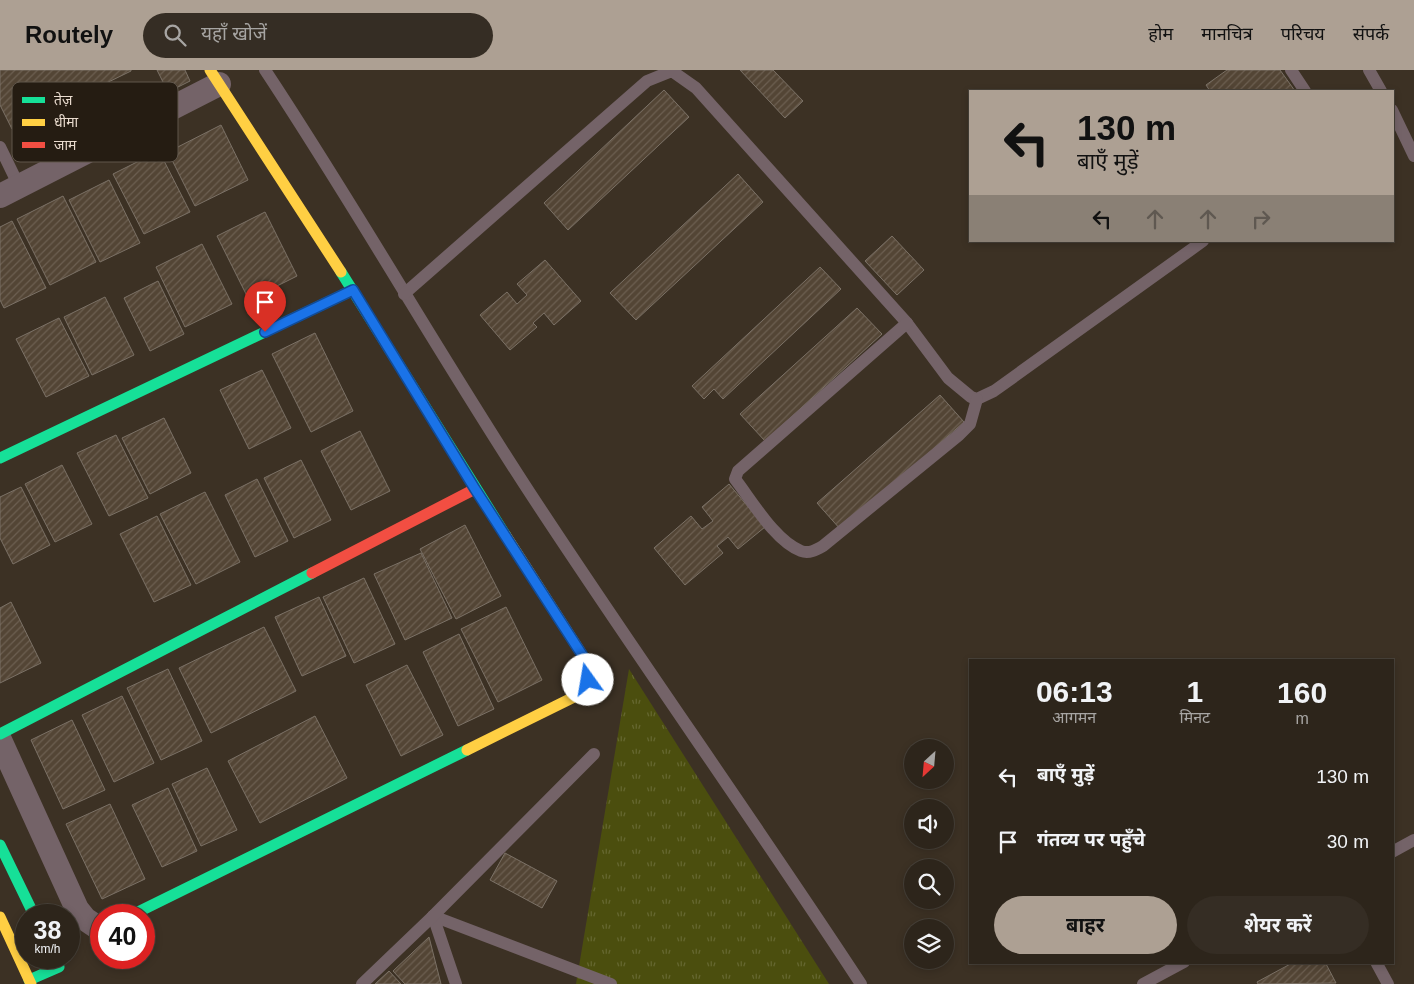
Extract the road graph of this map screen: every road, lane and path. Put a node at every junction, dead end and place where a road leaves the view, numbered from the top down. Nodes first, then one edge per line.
1 (265, 70) edge
2 (1290, 70) edge
3 (1368, 70) edge
4 (215, 77) edge
5 (1303, 90) edge
6 (1380, 90) edge
7 (178, 98) edge
8 (1394, 115) edge
9 (0, 147) edge
10 (1414, 156) edge
11 (62, 162) edge
12 (10, 191) edge
13 (1203, 242) edge
14 (353, 290) junction
15 (404, 294) junction
16 (907, 323) junction
17 (977, 399) junction
18 (0, 458) edge
19 (475, 489) junction
20 (0, 734) edge
21 (0, 740) edge
22 (594, 754) dead end
23 (1414, 840) edge
24 (0, 845) edge
25 (1394, 851) edge
26 (29, 904) edge
27 (154, 904) edge
28 (433, 916) junction
29 (0, 917) edge
30 (90, 922) edge
31 (1180, 964) edge
32 (1377, 964) edge
33 (54, 969) edge
34 (30, 982) edge
35 (362, 984) edge
36 (456, 984) edge
37 (611, 984) edge
38 (860, 984) edge
39 (1143, 984) edge
40 (1388, 984) edge

1 - 15 lane
2 - 5 lane
3 - 6 lane
4 - 7 street
4 - 14 street
8 - 10 lane
9 - 12 lane
11 - 12 street
13 - 17 lane
14 - 18 street
14 - 19 street
15 - 16 lane
15 - 38 lane
16 - 17 lane
16 - 17 lane
19 - 20 street
19 - 27 street
21 - 30 street
22 - 28 lane
23 - 25 lane
24 - 26 street
28 - 35 lane
28 - 36 lane
28 - 37 lane
29 - 34 street
31 - 39 lane
32 - 40 lane
33 - 34 street

